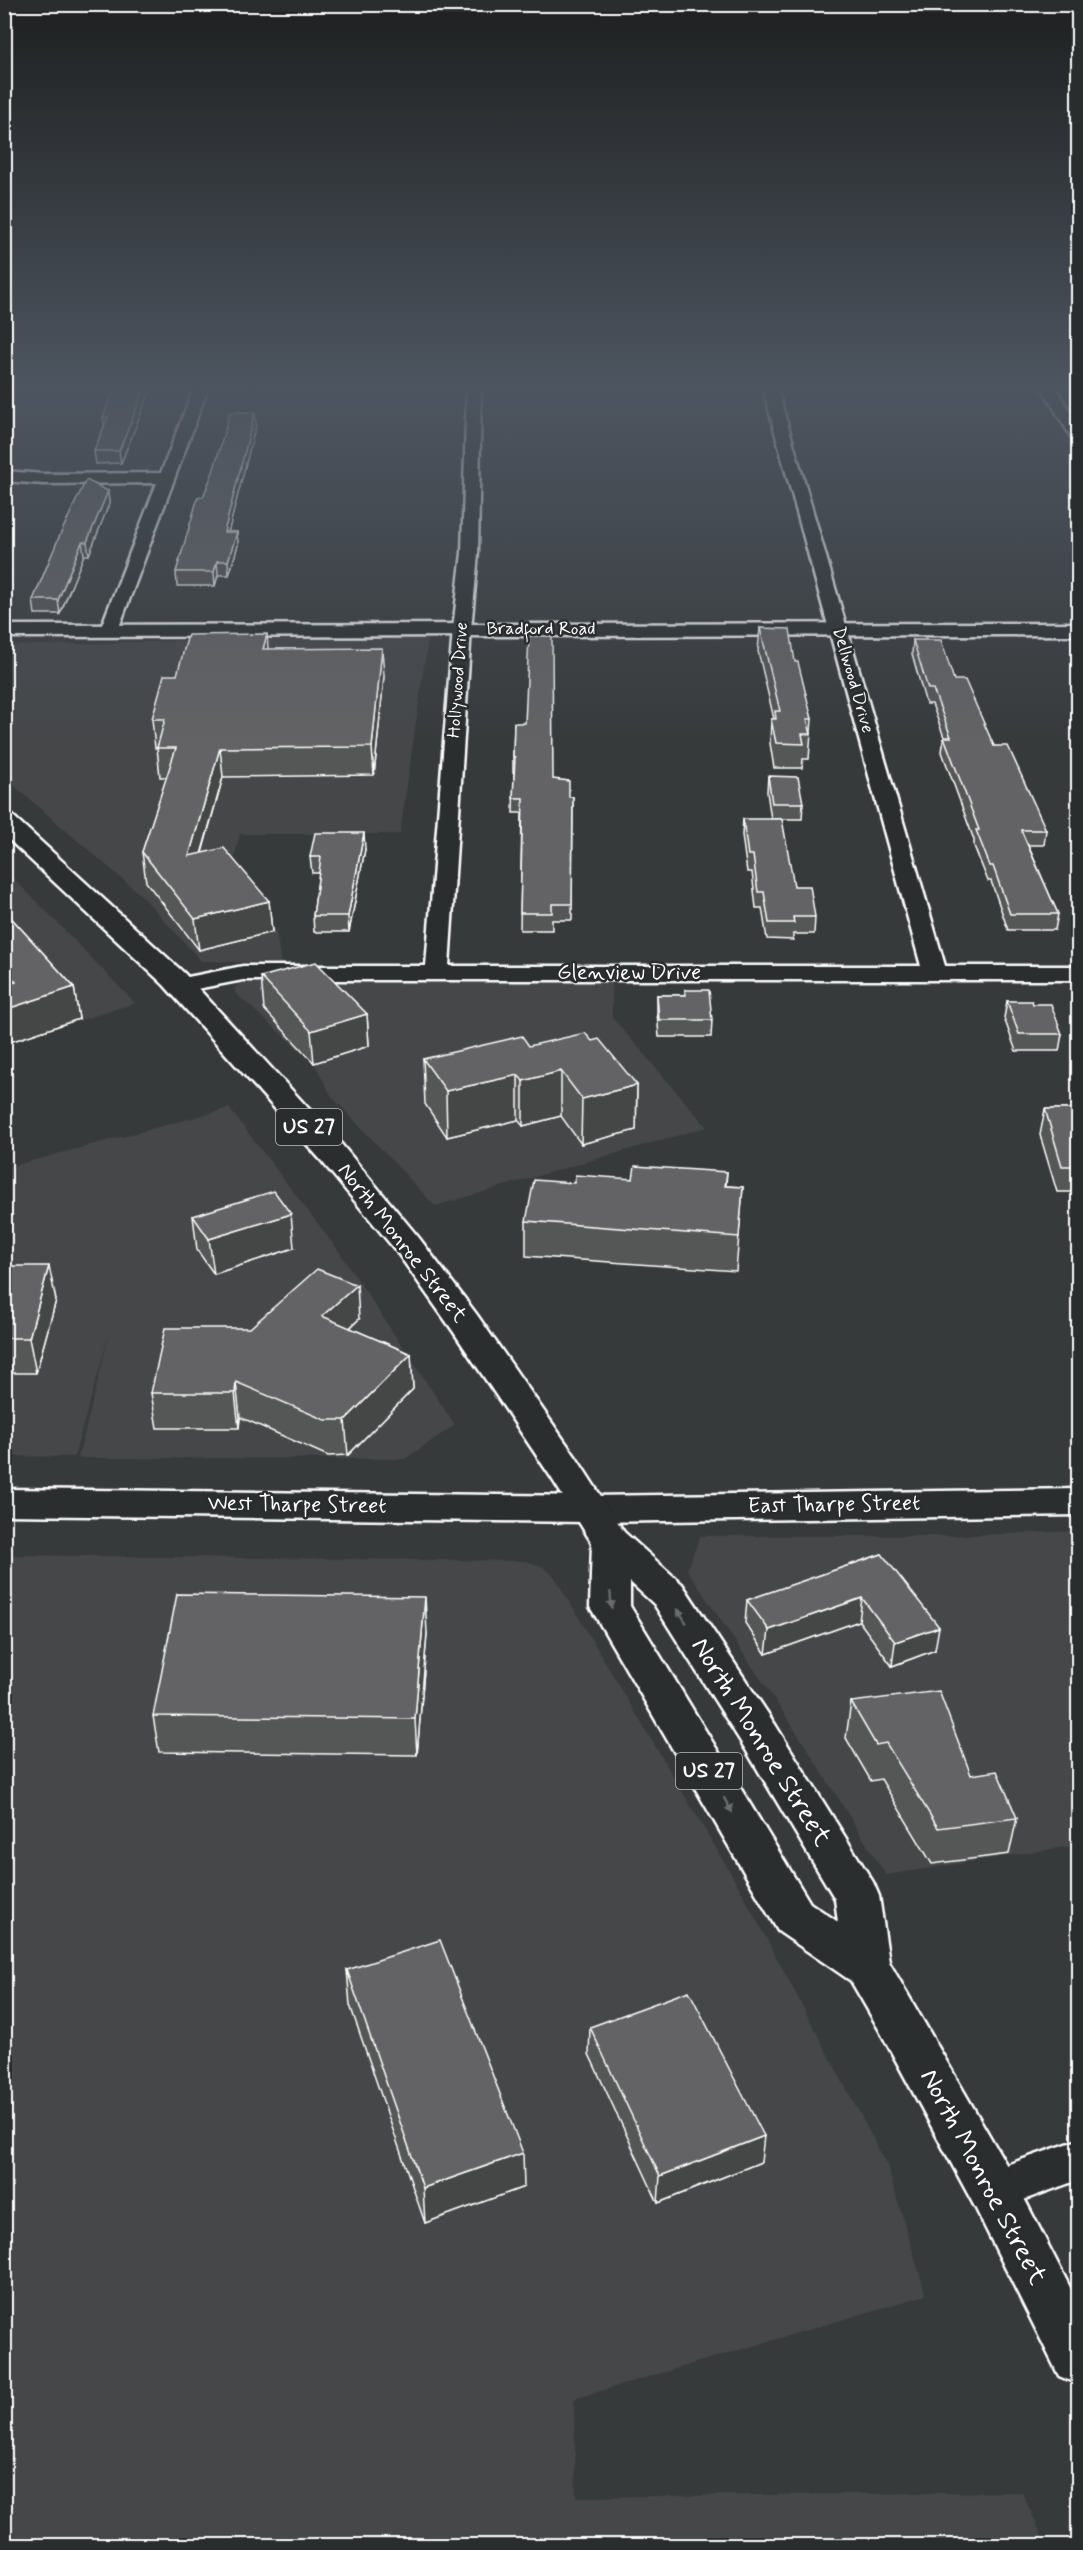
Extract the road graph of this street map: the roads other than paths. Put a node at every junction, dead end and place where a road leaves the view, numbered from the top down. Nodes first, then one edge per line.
1 (154, 507) edge
2 (471, 507) edge
3 (804, 507) edge
4 (462, 629) junction
5 (839, 629) junction
6 (1078, 629) edge
7 (109, 630) junction
8 (4, 631) edge
9 (7, 825) edge
10 (437, 973) junction
11 (935, 973) junction
12 (1078, 973) edge
13 (181, 985) junction
14 (4, 1502) edge
15 (1078, 1502) edge
16 (601, 1525) junction
17 (867, 1967) junction
18 (1078, 2160) edge
19 (993, 2190) junction
20 (1078, 2357) edge

1 - 7 street
2 - 4 street, Hollywood Drive
3 - 5 street, Dellwood Drive
4 - 5 main road, Bradford Road
4 - 7 main road, Bradford Road
4 - 10 street, Hollywood Drive
5 - 6 main road, Bradford Road
5 - 11 street, Dellwood Drive
7 - 8 main road, Bradford Road
9 - 13 main road, North Monroe Street / US 27
10 - 11 street, Glenview Drive
10 - 13 street, Glenview Drive
11 - 12 street, Glenview Drive
13 - 16 main road, North Monroe Street / US 27
14 - 16 main road, West Tharpe Street
15 - 16 main road, East Tharpe Street
17 -> 16 main road, North Monroe Street / US 27
16 -> 17 main road, North Monroe Street / US 27
17 - 19 main road, North Monroe Street / US 27
18 - 19 street
19 - 20 main road, North Monroe Street / US 27

